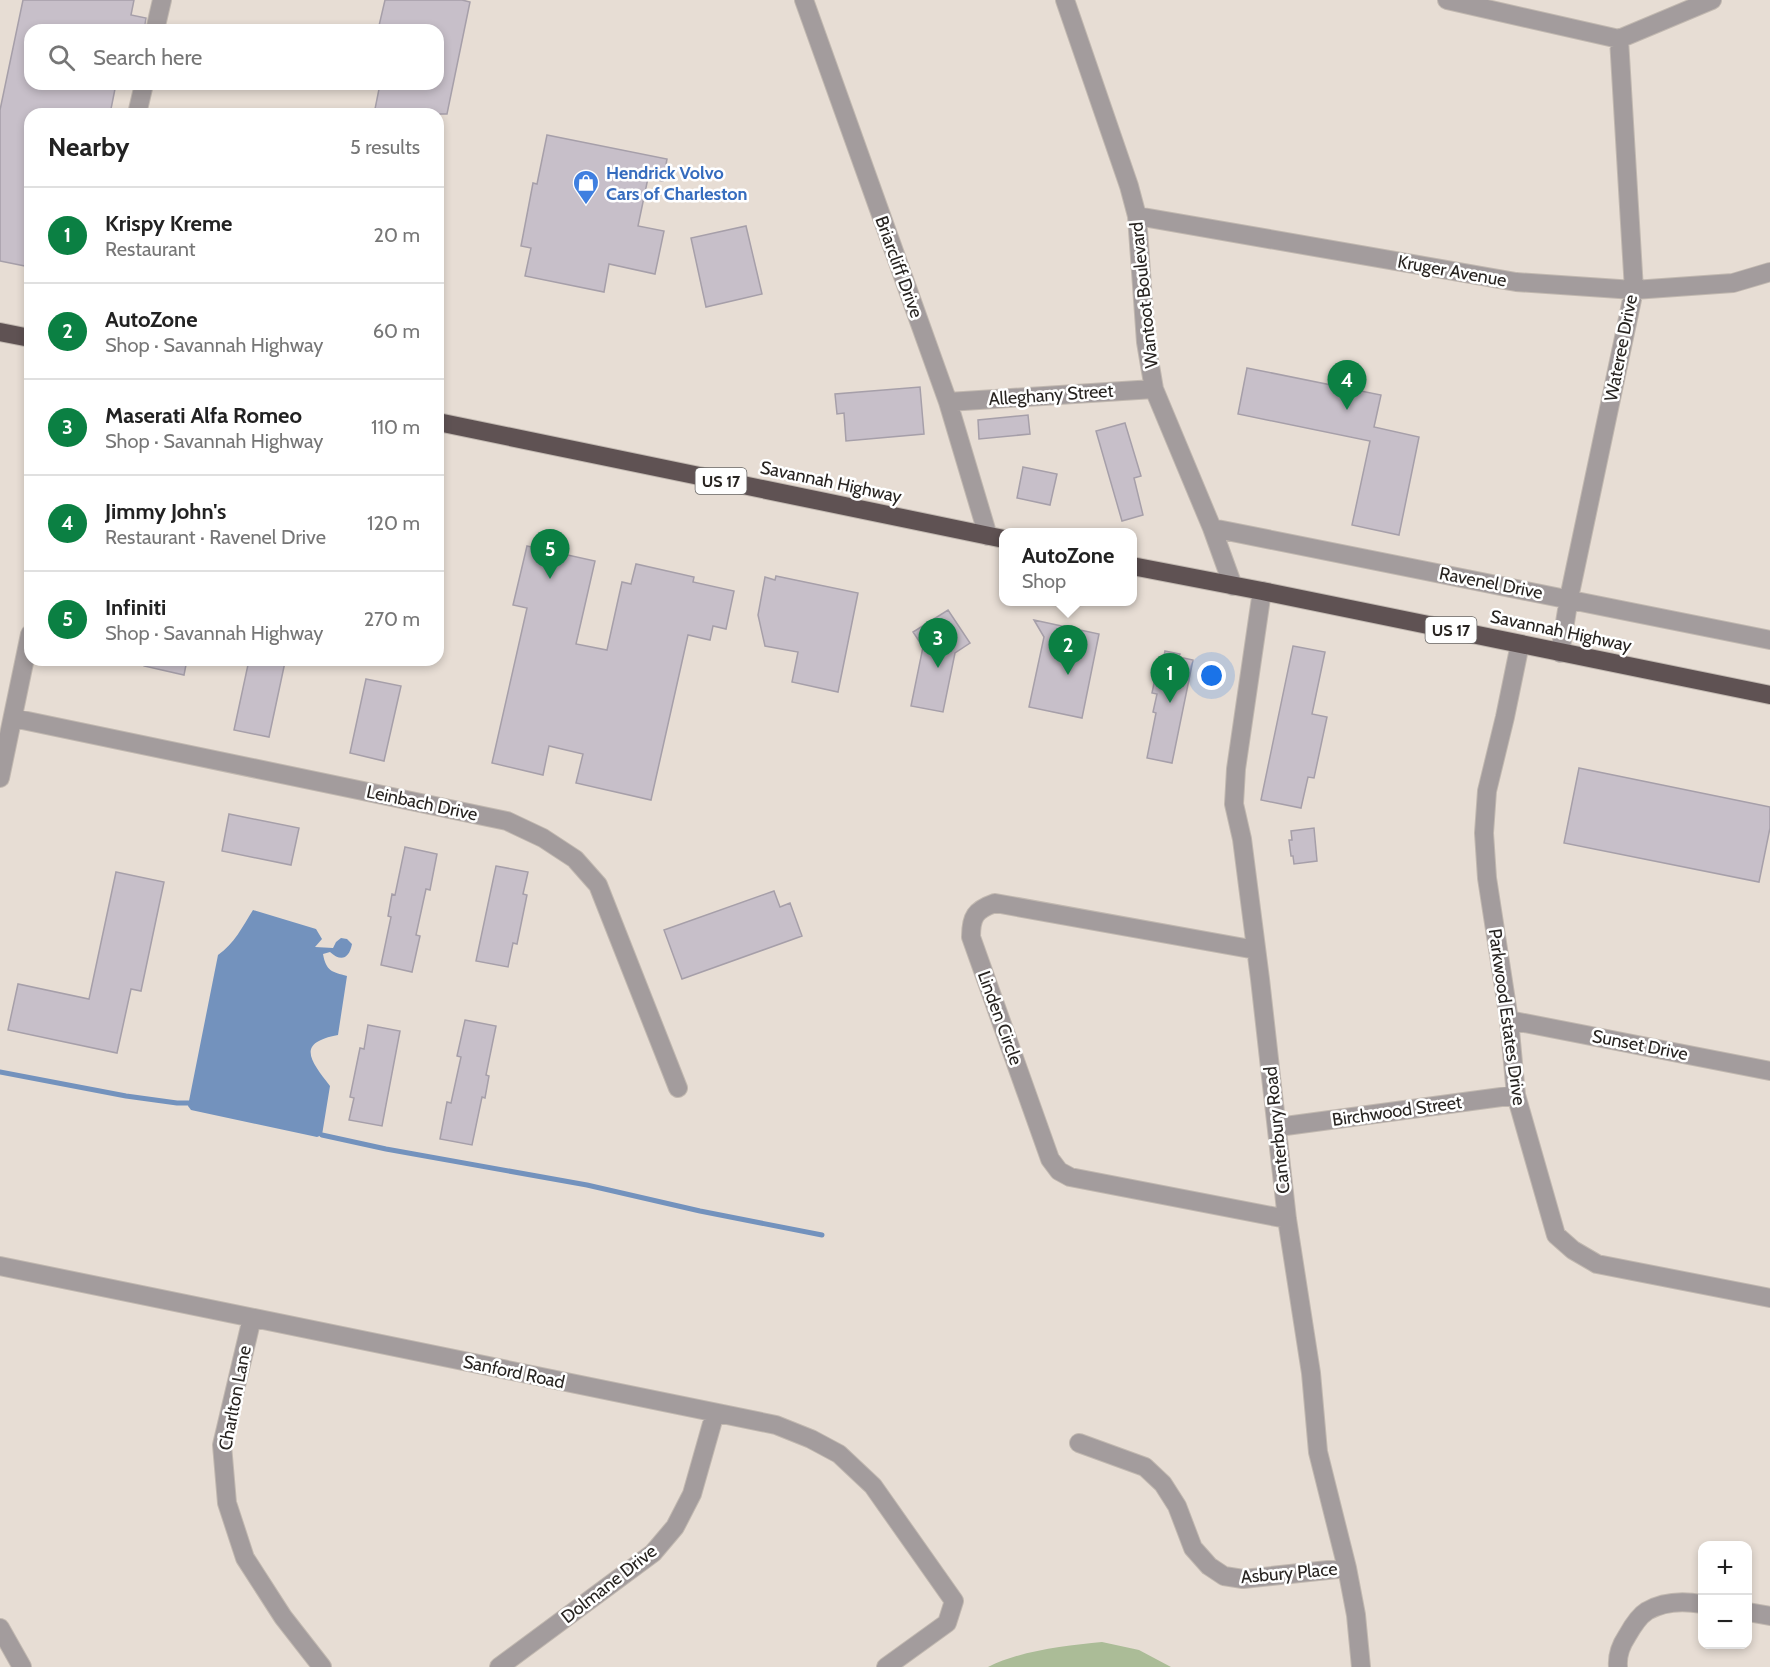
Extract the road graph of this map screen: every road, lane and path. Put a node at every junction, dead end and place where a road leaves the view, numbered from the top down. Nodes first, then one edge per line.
1 (162, 0) edge
2 (804, 0) edge
3 (1065, 0) edge
4 (1447, 0) edge
5 (1712, 0) edge
6 (156, 24) edge
7 (1619, 39) junction
8 (143, 90) edge
9 (139, 108) edge
10 (1137, 216) junction
11 (1770, 272) edge
12 (1634, 290) junction
13 (0, 332) edge
14 (24, 337) edge
15 (1154, 389) junction
16 (948, 402) junction
17 (444, 423) edge
18 (1212, 528) junction
19 (996, 538) edge
20 (1137, 567) edge
21 (1233, 586) junction
22 (1262, 591) junction
23 (1569, 598) junction
24 (1770, 640) edge
25 (1520, 644) junction
26 (1560, 653) junction
27 (24, 666) edge
28 (1770, 695) edge
29 (14, 718) junction
30 (0, 778) edge
31 (1256, 950) junction
32 (1509, 1020) junction
33 (1770, 1071) edge
34 (678, 1088) dead end
35 (1516, 1095) junction
36 (1278, 1127) junction
37 (1287, 1219) junction
38 (0, 1266) edge
39 (1770, 1298) edge
40 (252, 1318) junction
41 (715, 1413) junction
42 (1079, 1443) dead end
43 (1347, 1568) junction
44 (1698, 1603) edge
45 (1752, 1613) edge
46 (1770, 1616) edge
47 (0, 1628) edge
48 (22, 1667) edge
49 (322, 1667) edge
50 (499, 1667) edge
51 (886, 1667) edge
52 (1360, 1667) edge
53 (1618, 1667) edge

1 - 6 street
2 - 16 street, Briarcliff Drive
3 - 10 street, Wantoot Boulevard
4 - 7 street
5 - 7 street
7 - 12 street, Wateree Drive
8 - 9 street
10 - 12 street, Kruger Avenue
10 - 15 street, Wantoot Boulevard
11 - 12 street, Kruger Avenue
12 - 23 street, Wateree Drive
13 - 14 highway
15 - 16 street, Alleghany Street
15 - 18 street, Wantoot Boulevard
16 - 19 street, Briarcliff Drive
17 - 19 highway, Savannah Highway / US 17
18 - 21 street, Wantoot Boulevard
18 - 23 street, Ravenel Drive
20 - 21 highway, Savannah Highway / US 17
21 - 22 highway, Savannah Highway / US 17
22 - 25 highway, Savannah Highway / US 17
22 - 31 street, Canterbury Road
23 - 24 street, Ravenel Drive
23 - 26 street, Wateree Drive
25 - 26 highway, Savannah Highway / US 17
25 - 32 street, Parkwood Estates Drive
26 - 28 highway, Savannah Highway / US 17
27 - 29 street
29 - 30 street
29 - 34 street, Leinbach Drive
31 - 36 street, Canterbury Road
31 - 37 street, Linden Circle
32 - 33 street, Sunset Drive
32 - 35 street, Parkwood Estates Drive
35 - 36 street, Birchwood Street
35 - 39 street, Parkwood Estates Drive
36 - 37 street, Canterbury Road
37 - 43 street, Canterbury Road
38 - 40 street, Sanford Road
40 - 41 street, Sanford Road
40 - 49 street, Charlton Lane
41 - 50 street, Dolmane Drive
41 - 51 street, Sanford Road
42 - 43 street, Asbury Place
43 - 52 street, Canterbury Road
44 - 53 street
45 - 46 street
47 - 48 street

